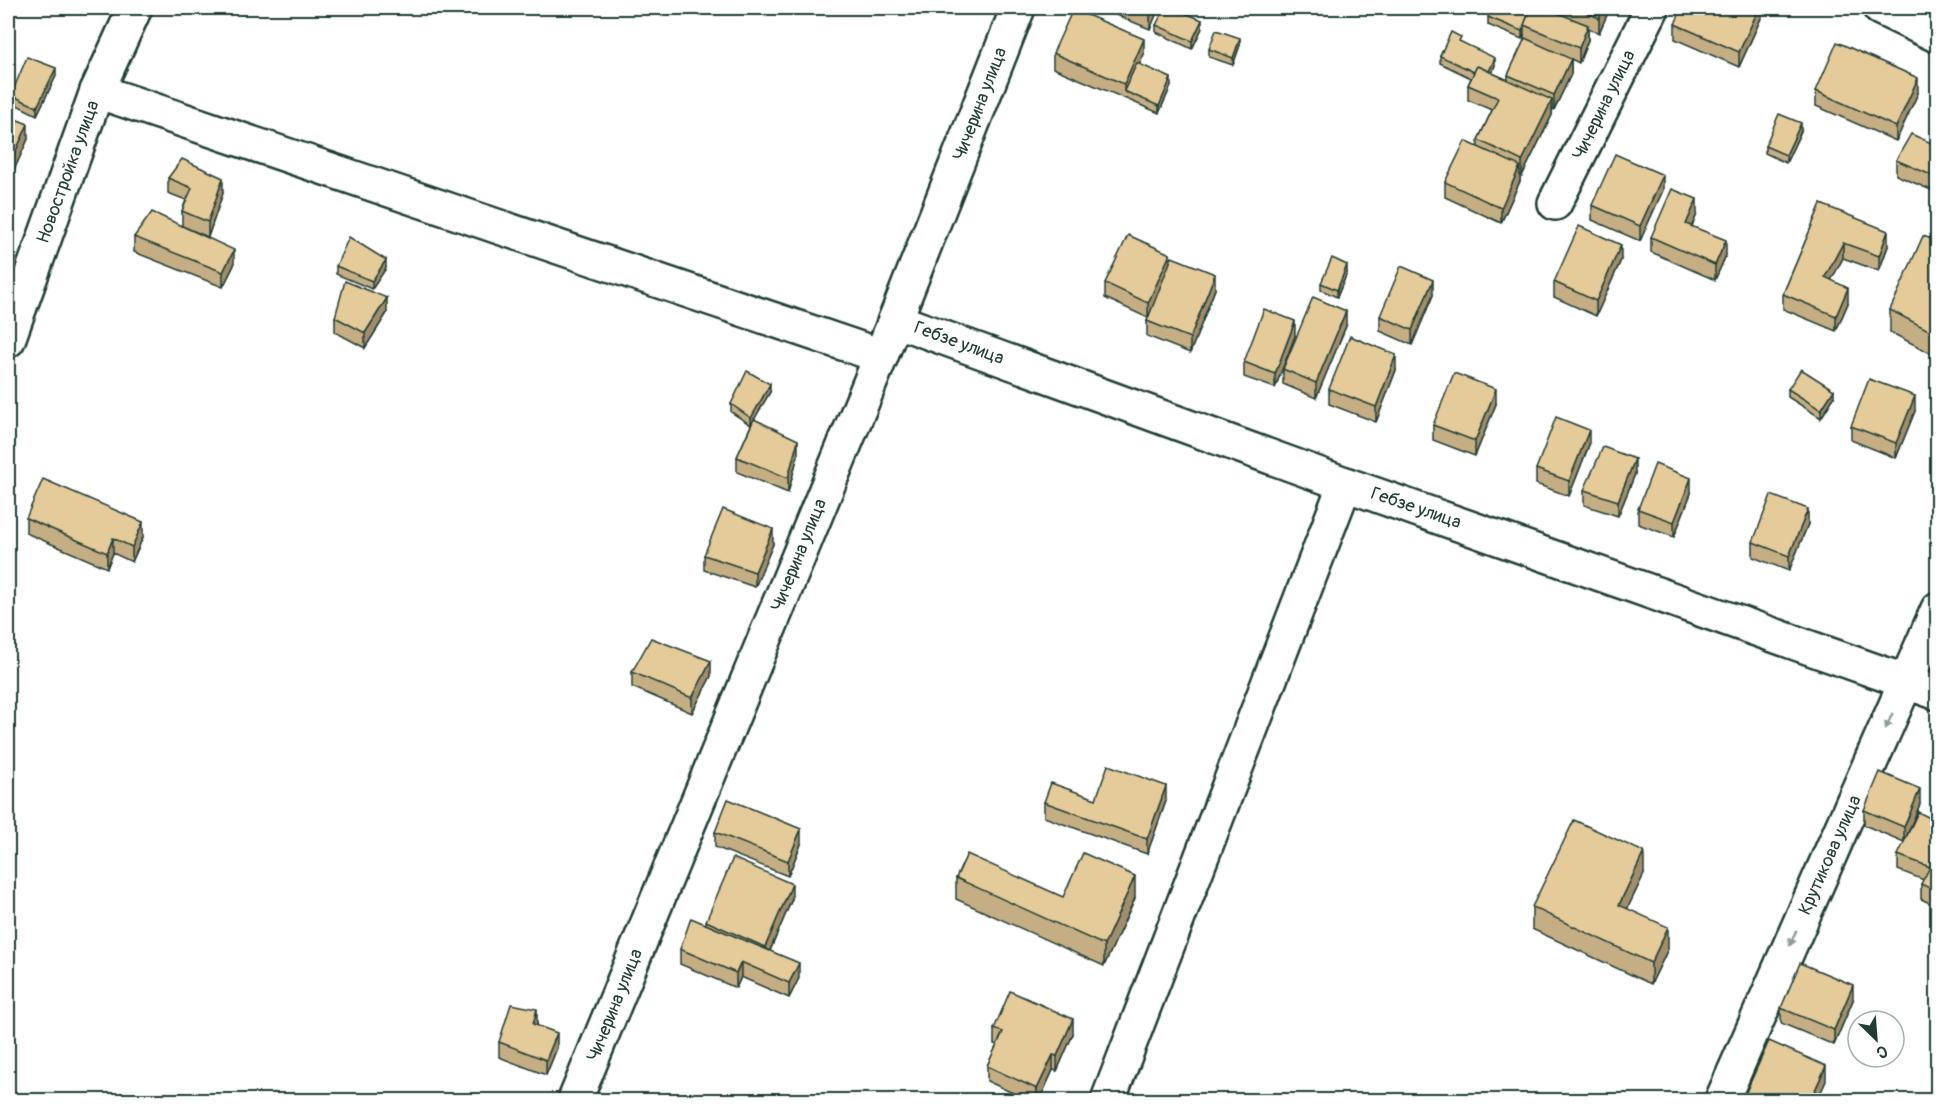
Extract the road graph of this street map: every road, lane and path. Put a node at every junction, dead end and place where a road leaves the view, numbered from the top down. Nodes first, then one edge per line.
1 (135, 8) edge
2 (1018, 8) edge
3 (1652, 8) edge
4 (1880, 8) edge
5 (1938, 36) edge
6 (97, 91) junction
7 (1555, 203) dead end
8 (895, 320) junction
9 (8, 340) edge
10 (881, 356) junction
11 (1346, 484) junction
12 (1938, 609) edge
13 (1906, 681) junction
14 (1938, 693) edge
15 (575, 1101) edge
16 (1108, 1101) edge
17 (1722, 1101) edge

1 - 6 street, Новостройка улица
2 - 8 street, Чичерина улица
3 - 7 street, Чичерина улица
4 - 5 street
6 - 9 street, Новостройка улица
6 - 10 street
8 - 10 street, Чичерина улица
8 - 11 street, Гебзе улица
10 - 15 street, Чичерина улица
11 - 13 street, Гебзе улица
11 - 16 street
12 - 13 street, Крутикова улица
13 - 14 street, Гебзе улица
13 -> 17 street, Крутикова улица

